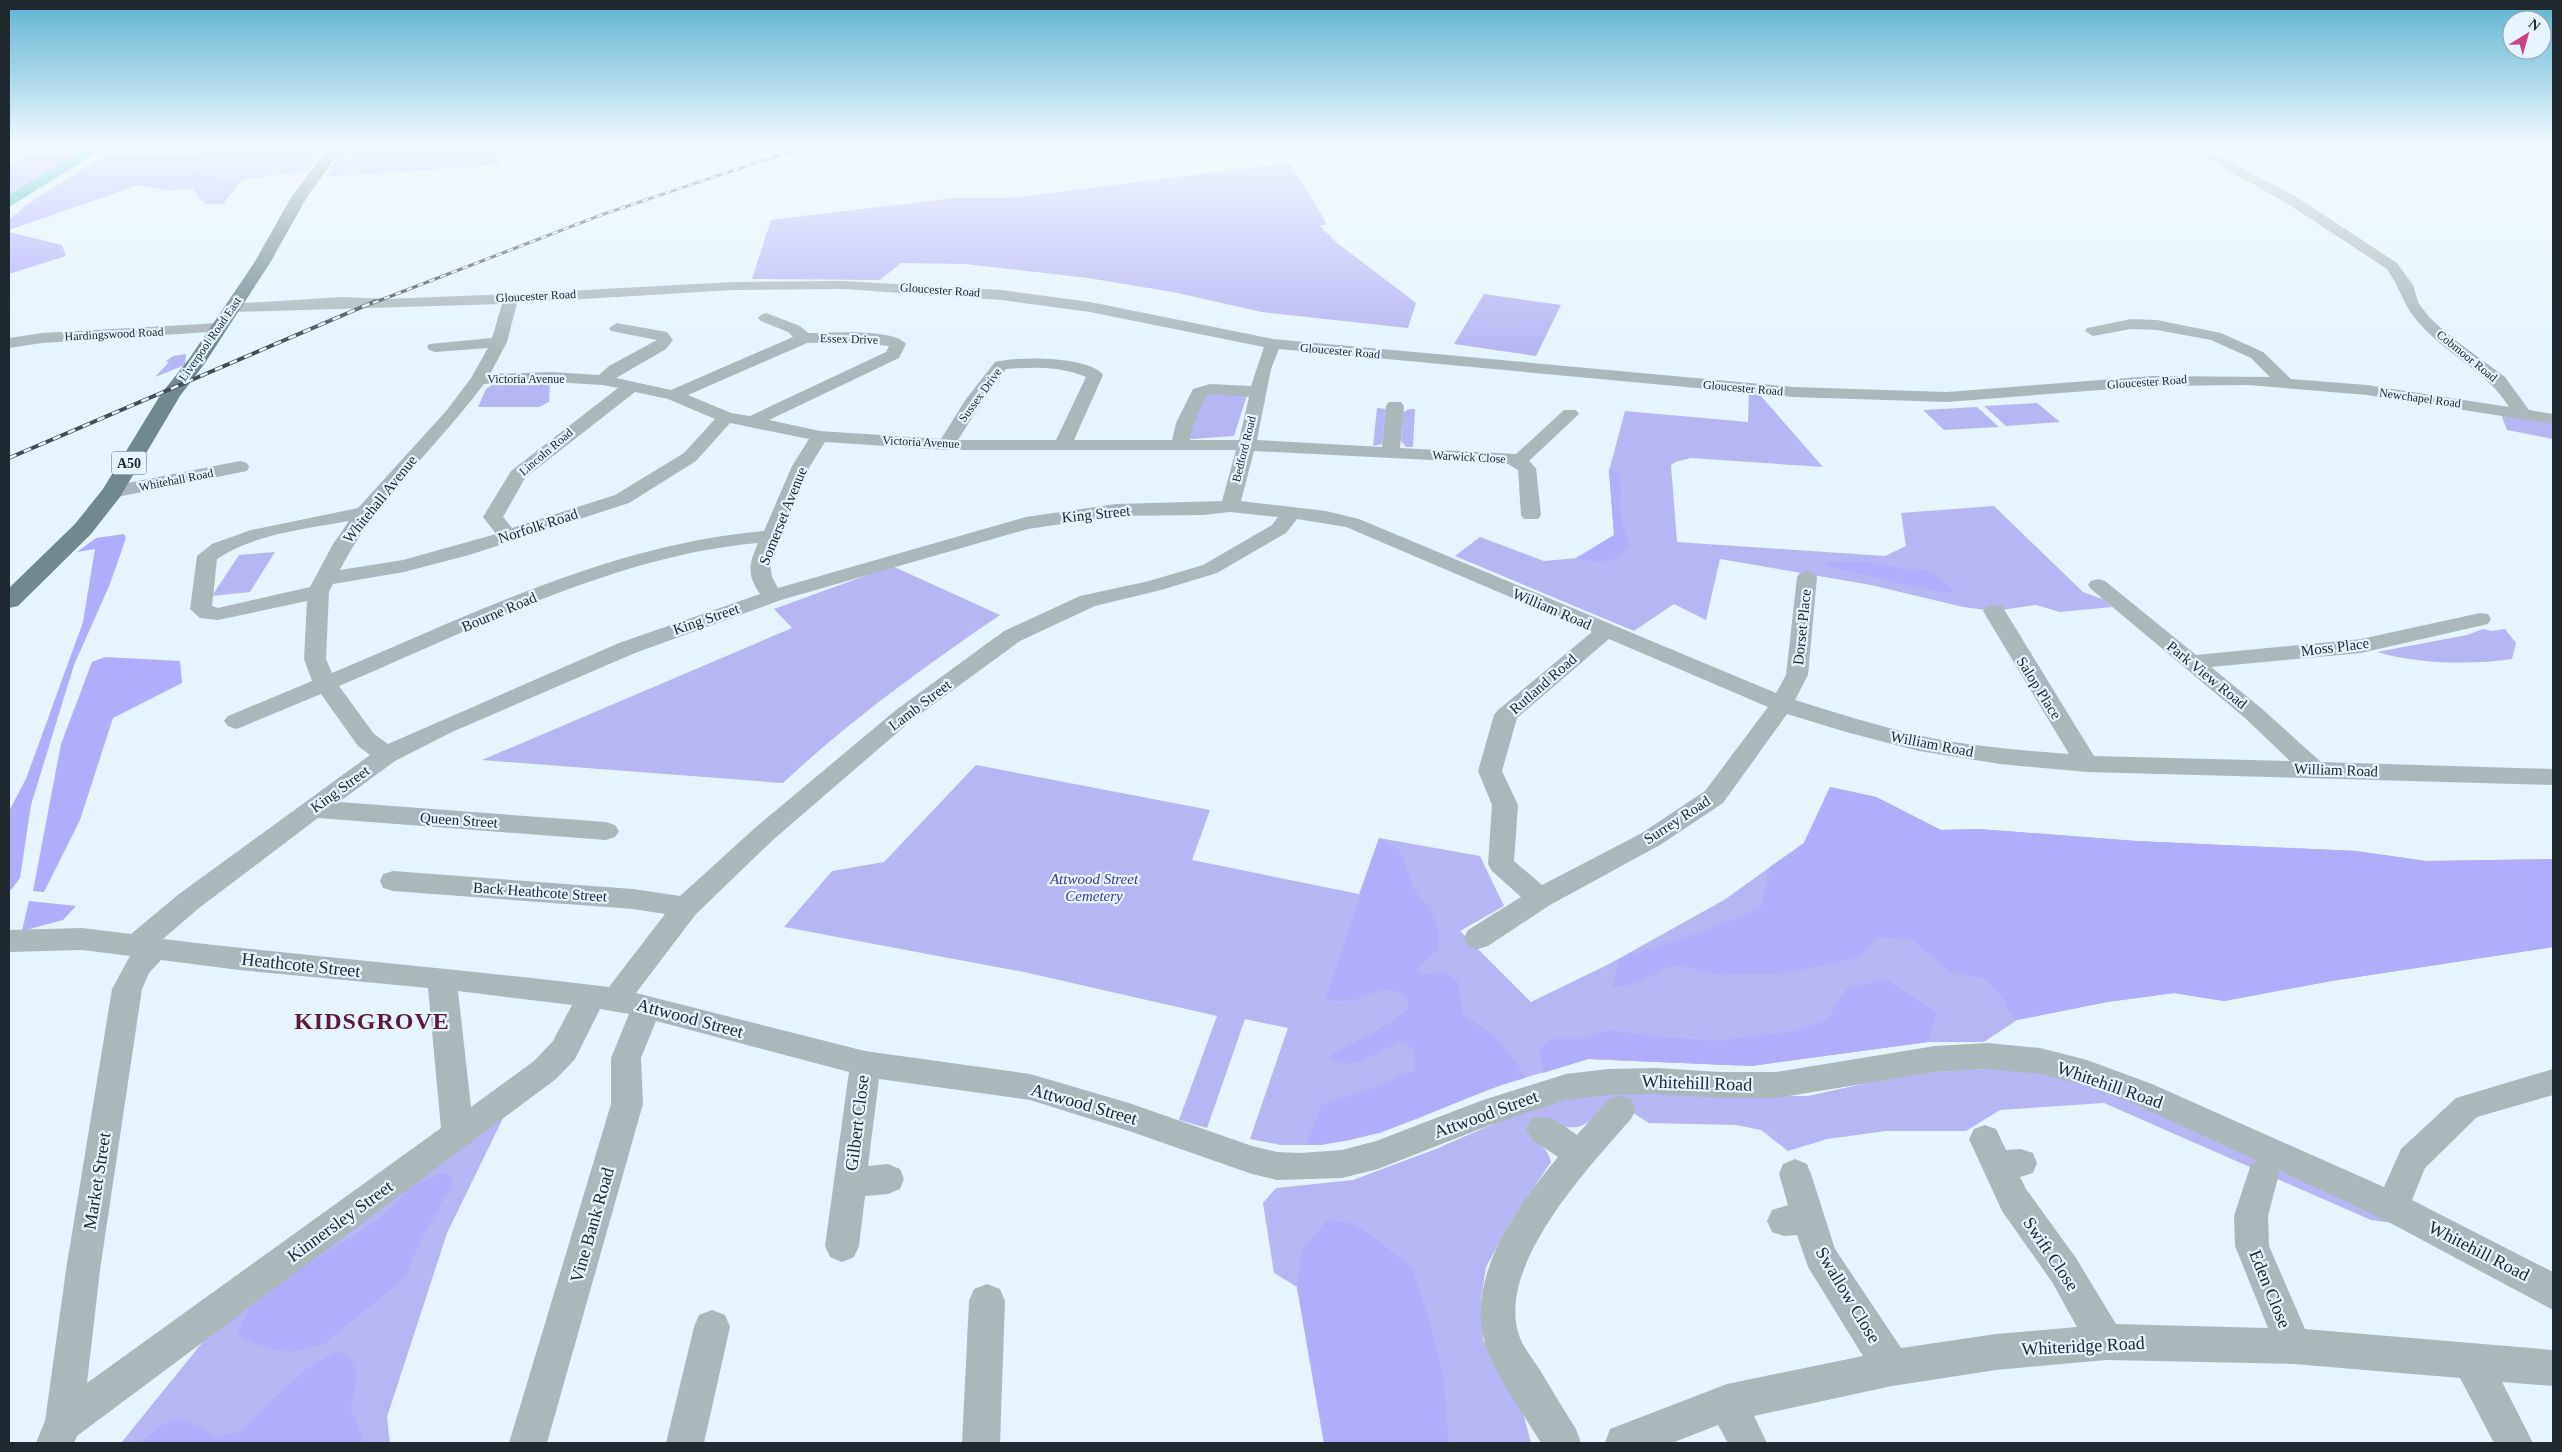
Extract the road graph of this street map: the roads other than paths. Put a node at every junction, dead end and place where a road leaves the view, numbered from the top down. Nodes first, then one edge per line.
1 (289, 215) edge
2 (2313, 215) edge
3 (511, 299) junction
4 (233, 307) junction
5 (766, 318) dead end
6 (219, 328) junction
7 (617, 328) dead end
8 (2090, 331) dead end
9 (804, 338) junction
10 (9, 342) edge
11 (499, 342) junction
12 (1273, 344) junction
13 (435, 347) dead end
14 (479, 379) junction
15 (603, 380) junction
16 (2285, 382) junction
17 (633, 385) junction
18 (1258, 392) junction
19 (673, 395) junction
20 (1395, 406) dead end
21 (1570, 414) dead end
22 (2523, 415) junction
23 (726, 417) junction
24 (2553, 420) edge
25 (752, 422) junction
26 (820, 436) junction
27 (946, 445) junction
28 (1247, 445) junction
29 (1062, 446) junction
30 (1179, 446) junction
31 (1390, 453) junction
32 (1518, 461) junction
33 (240, 467) dead end
34 (112, 492) junction
35 (1230, 506) junction
36 (364, 513) junction
37 (1291, 514) junction
38 (1531, 515) dead end
39 (1352, 524) joint
40 (508, 536) junction
41 (772, 536) junction
42 (1808, 577) dead end
43 (2098, 585) dead end
44 (320, 586) junction
45 (774, 596) junction
46 (9, 601) edge
47 (1994, 610) dead end
48 (2480, 619) dead end
49 (1606, 632) junction
50 (2189, 662) junction
51 (325, 684) junction
52 (1782, 704) junction
53 (226, 726) dead end
54 (386, 756) junction
55 (2087, 764) junction
56 (2313, 769) junction
57 (2553, 777) edge
58 (312, 809) junction
59 (606, 831) dead end
60 (393, 881) dead end
61 (1540, 898) junction
62 (686, 907) junction
63 (1478, 938) dead end
64 (18, 940) edge
65 (145, 947) junction
66 (442, 978) junction
67 (619, 1000) junction
68 (865, 1064) junction
69 (2553, 1082) edge
70 (1566, 1087) joint
71 (1620, 1109) dead end
72 (1542, 1129) dead end
73 (458, 1135) junction
74 (1580, 1154) junction
75 (2001, 1156) dead end
76 (1795, 1174) dead end
77 (2263, 1174) dead end
78 (888, 1179) dead end
79 (850, 1183) junction
80 (2393, 1207) junction
81 (842, 1246) dead end
82 (2553, 1293) edge
83 (987, 1301) dead end
84 (712, 1327) dead end
85 (2106, 1342) junction
86 (2294, 1346) junction
87 (2470, 1360) junction
88 (1892, 1368) junction
89 (2553, 1368) edge
90 (1727, 1403) junction
91 (60, 1433) edge
92 (528, 1443) edge
93 (685, 1443) edge
94 (981, 1443) edge
95 (1562, 1443) edge
96 (1624, 1443) edge
97 (1748, 1443) edge
98 (2514, 1443) edge

1 - 4 main road, Liverpool Road East / A50
2 - 22 street, Cobmoor Road
3 - 4 street, Gloucester Road
3 - 11 street, Whitehall Avenue
3 - 12 street, Gloucester Road
4 - 6 main road, Liverpool Road East / A50
5 - 9 street
6 - 10 street, Hardingswood Road
6 - 34 main road, Liverpool Road East / A50
7 - 15 street
8 - 16 street
9 - 19 street, Essex Drive
9 - 25 street, Essex Drive
11 - 13 street
11 - 14 street, Whitehall Avenue
12 - 16 street, Gloucester Road
12 - 18 street, Bedford Road
14 - 15 street, Victoria Avenue
14 - 36 street, Whitehall Avenue
15 - 17 street, Victoria Avenue
16 - 22 street, Newchapel Road
17 - 19 street, Victoria Avenue
17 - 40 street, Lincoln Road
18 - 28 street, Bedford Road
18 - 30 street
19 - 23 street, Victoria Avenue
20 - 31 street
21 - 32 street
22 - 24 street, Newchapel Road
23 - 25 street, Victoria Avenue
23 - 40 street, Norfolk Road
25 - 26 street, Victoria Avenue
26 - 27 street, Victoria Avenue
26 - 41 street, Somerset Avenue
27 - 29 street, Victoria Avenue
27 - 29 street, Sussex Drive
28 - 30 street, Victoria Avenue
28 - 31 street, Warwick Close
28 - 35 street, Bedford Road
29 - 30 street, Victoria Avenue
31 - 32 street, Warwick Close
32 - 38 street, Warwick Close
33 - 34 street, Whitehall Road
34 - 46 main road, Liverpool Road East / A50
35 - 37 street, King Street
35 - 45 street, King Street
36 - 44 street, Whitehall Avenue
36 - 44 street, Norfolk Road
37 - 39 street, King Street
37 - 62 street, Lamb Street
39 - 49 street, William Road
40 - 44 street, Norfolk Road
41 - 45 street, Somerset Avenue
41 - 51 street, Bourne Road
42 - 52 street, Dorset Place
43 - 50 street, Park View Road
44 - 51 street, Whitehall Avenue
45 - 54 street, King Street
47 - 55 street, Salop Place
48 - 50 street, Moss Place
49 - 52 street, William Road
49 - 61 street, Rutland Road
50 - 56 street, Park View Road
51 - 53 street, Bourne Road
51 - 54 street, Whitehall Avenue
52 - 55 street, William Road
52 - 61 street, Surrey Road
54 - 58 street, King Street
55 - 56 street, William Road
56 - 57 street, William Road
58 - 59 street, Queen Street
58 - 65 street, King Street
60 - 62 street, Back Heathcote Street
61 - 63 street, Surrey Road
62 - 67 street, Lamb Street
64 - 65 street, Heathcote Street
65 - 66 street, Heathcote Street
65 - 91 street, Market Street
66 - 67 street, Heathcote Street
66 - 73 street
67 - 68 street, Attwood Street
67 - 73 street, Kinnersley Street
67 - 92 street, Vine Bank Road
68 - 70 street, Attwood Street
68 - 79 street, Gilbert Close
69 - 80 street
70 - 80 street, Whitehill Road
71 - 74 street
72 - 74 street
73 - 91 street, Kinnersley Street
74 - 95 street
75 - 85 street, Swift Close
76 - 88 street, Swallow Close
77 - 86 street, Eden Close
78 - 79 street, Gilbert Close
79 - 81 street, Gilbert Close
80 - 82 street, Whitehill Road
83 - 94 street
84 - 93 street
85 - 86 street, Whiteridge Road
85 - 88 street, Whiteridge Road
86 - 87 street, Whiteridge Road
87 - 89 street, Whiteridge Road
87 - 98 street
88 - 90 street, Whiteridge Road
90 - 96 street, Whiteridge Road
90 - 97 street

